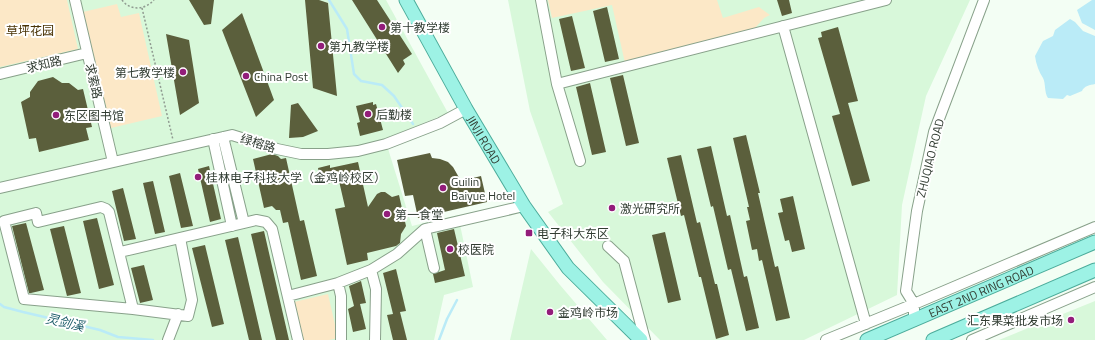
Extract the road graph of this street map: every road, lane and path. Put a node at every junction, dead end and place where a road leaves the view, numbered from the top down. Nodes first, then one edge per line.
1 (75, 0) edge
2 (122, 0) edge
3 (154, 0) edge
4 (406, 0) edge
5 (541, 0) edge
6 (886, 0) edge
7 (984, 0) edge
8 (142, 8) junction
9 (783, 26) junction
10 (87, 53) junction
11 (0, 74) edge
12 (557, 84) junction
13 (466, 109) junction
14 (223, 137) junction
15 (213, 139) junction
16 (175, 148) junction
17 (580, 161) dead end
18 (113, 162) junction
19 (0, 188) edge
20 (524, 206) junction
21 (244, 223) junction
22 (232, 226) junction
23 (1095, 227) edge
24 (425, 229) junction
25 (180, 238) junction
26 (1095, 242) edge
27 (608, 246) dead end
28 (120, 252) junction
29 (434, 268) dead end
30 (371, 270) junction
31 (1095, 270) edge
32 (338, 282) junction
33 (1095, 287) edge
34 (288, 296) junction
35 (914, 304) junction
36 (133, 308) junction
37 (178, 314) junction
38 (914, 321) junction
39 (624, 324) junction
40 (866, 324) junction
41 (168, 340) edge
42 (298, 340) edge
43 (341, 340) edge
44 (375, 340) edge
45 (634, 340) edge
46 (641, 340) edge
47 (645, 340) edge
48 (826, 340) edge
49 (867, 340) edge
50 (933, 340) edge
51 (972, 340) edge

1 - 10 street, 求索路
2 - 8 path
3 - 8 path
4 - 13 main road, JINJI ROAD
5 - 12 street
6 - 9 street
7 - 35 street, ZHUQIAO ROAD
8 - 16 path
9 - 12 street
9 - 40 street
10 - 11 street, 求知路
10 - 18 street, 求索路
12 - 17 street
13 - 14 street, 绿榕路
13 - 20 main road, JINJI ROAD
14 - 15 street, 绿榕路
14 - 21 street
15 - 16 street, 绿榕路
15 - 22 street
16 - 18 street, 绿榕路
18 - 19 street, 绿榕路
20 - 24 street
20 - 39 main road, JINJI ROAD
21 - 22 street
21 - 34 street
22 - 25 street
23 - 35 street
24 - 29 street
24 - 30 street
25 - 28 street
25 - 37 street
26 - 38 main road, EAST 2ND RING ROAD
27 - 47 street
28 - 36 street
28 - 36 street
30 - 32 street
30 - 44 street
31 - 50 main road, EAST 2ND RING ROAD
32 - 34 street
32 - 43 street
33 - 51 street
34 - 42 street
35 - 38 street, ZHUQIAO ROAD
35 - 40 street
36 - 37 street
37 - 41 street
38 - 49 main road, EAST 2ND RING ROAD
39 - 45 main road
39 - 46 main road, JINJI ROAD
40 - 48 street

